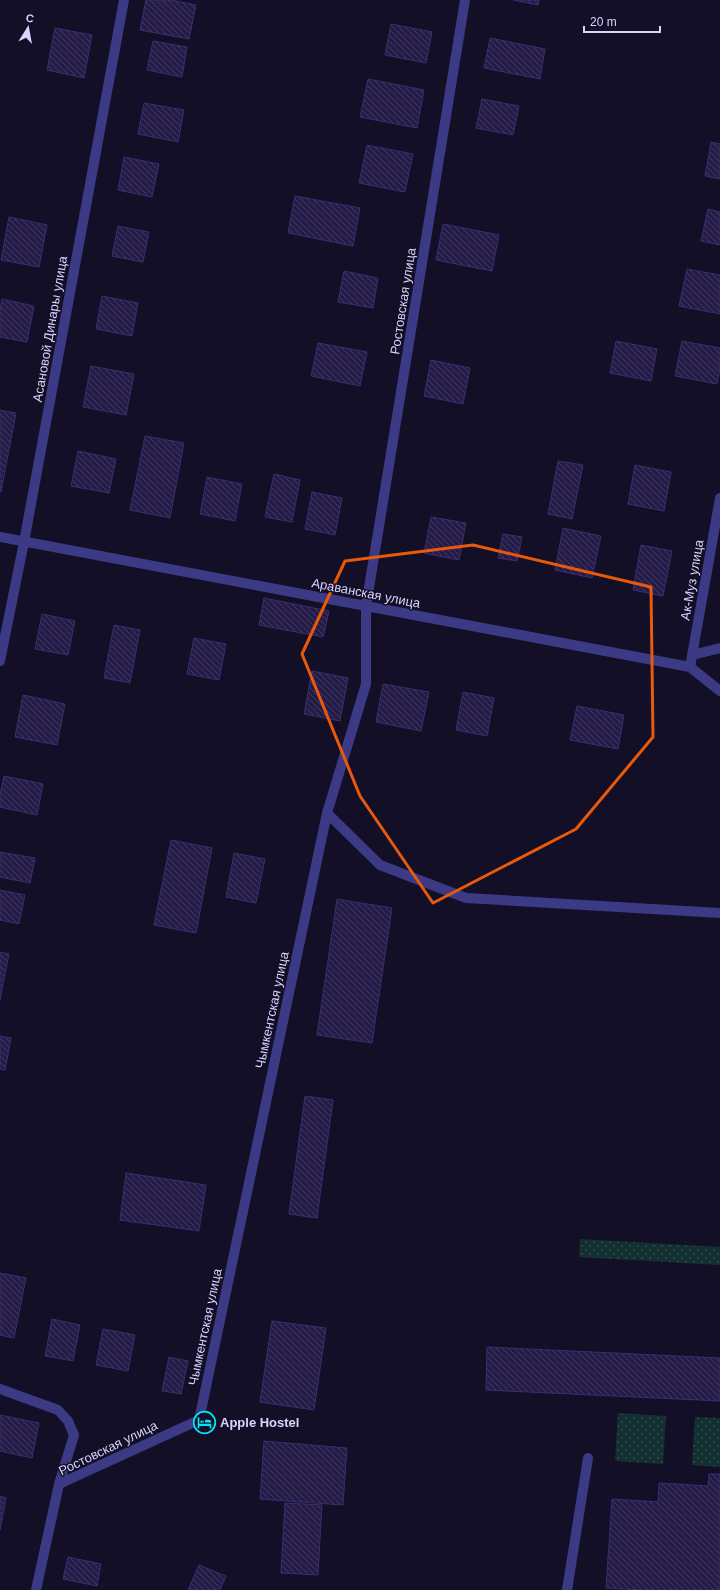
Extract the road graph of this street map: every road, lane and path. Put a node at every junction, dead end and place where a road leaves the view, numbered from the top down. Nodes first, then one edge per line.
1 (124, 0) edge
2 (465, 0) edge
3 (720, 498) edge
4 (0, 537) edge
5 (24, 542) junction
6 (366, 606) junction
7 (720, 648) edge
8 (692, 655) junction
9 (0, 661) edge
10 (690, 667) junction
11 (720, 691) edge
12 (327, 813) junction
13 (720, 913) edge
14 (0, 1389) edge
15 (199, 1420) joint
16 (588, 1458) dead end
17 (59, 1484) junction
18 (36, 1590) edge
19 (568, 1590) edge

1 - 5 street, Асановой Динары улица
2 - 6 street, Ростовская улица
3 - 8 street, Ак-Муз улица
4 - 5 street, Араванская улица
5 - 6 street, Араванская улица
5 - 9 street, Асановой Динары улица
6 - 10 street, Араванская улица
6 - 12 street, Чымкентская улица
7 - 8 street
8 - 10 street, Ак-Муз улица
10 - 11 street, Араванская улица
12 - 13 street
12 - 15 street, Чымкентская улица
14 - 17 street
15 - 17 street, Ростовская улица
16 - 19 street
17 - 18 street, Ростовская улица

